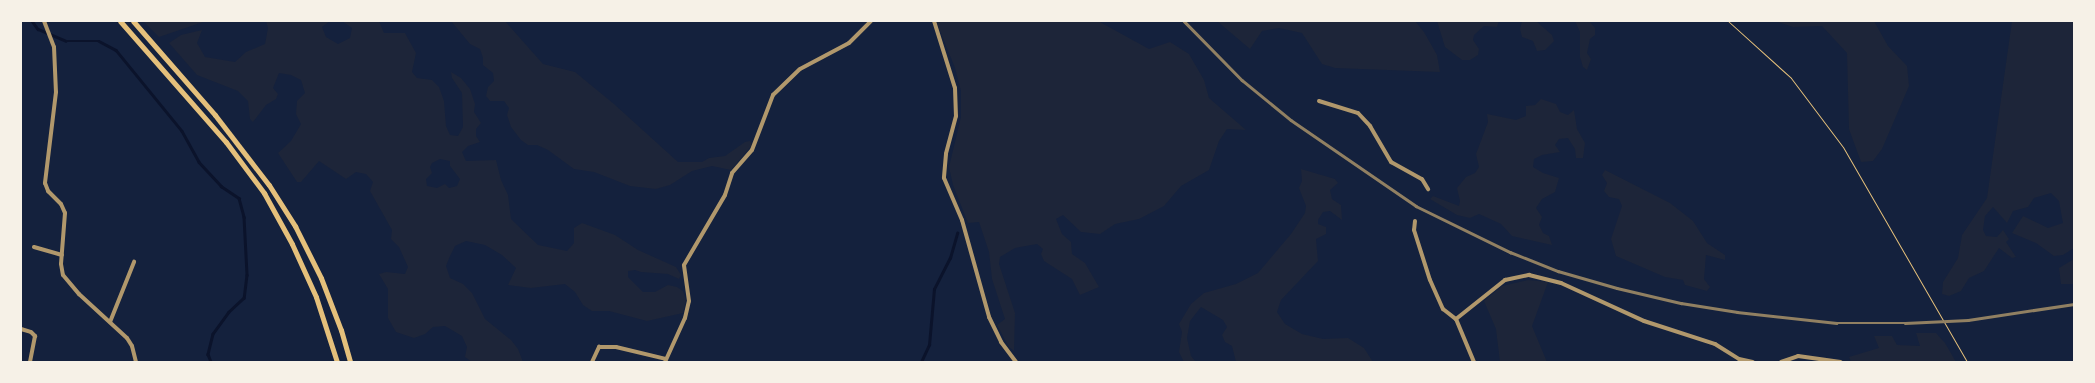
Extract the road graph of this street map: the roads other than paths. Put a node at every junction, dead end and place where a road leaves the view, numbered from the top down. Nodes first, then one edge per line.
1 (44, 21) edge
2 (120, 21) edge
3 (133, 21) edge
4 (871, 21) edge
5 (934, 21) edge
6 (1319, 101) dead end
7 (1428, 189) dead end
8 (1415, 221) dead end
9 (34, 247) dead end
10 (62, 256) junction
11 (134, 262) dead end
12 (1456, 319) junction
13 (110, 322) junction
14 (21, 329) edge
15 (665, 360) edge
16 (30, 362) edge
17 (136, 362) edge
18 (337, 362) edge
19 (350, 362) edge
20 (592, 362) edge
21 (1016, 362) edge
22 (1474, 362) edge
23 (1753, 362) edge
24 (1781, 362) edge
25 (1841, 362) edge

1 - 10 street
2 - 18 main road
3 - 19 main road
4 - 15 street
5 - 21 street
6 - 7 street
8 - 12 street
9 - 10 street
10 - 13 street
11 - 13 street
12 - 22 street
12 - 23 street
13 - 17 street
14 - 16 street
15 - 20 street
24 - 25 street

